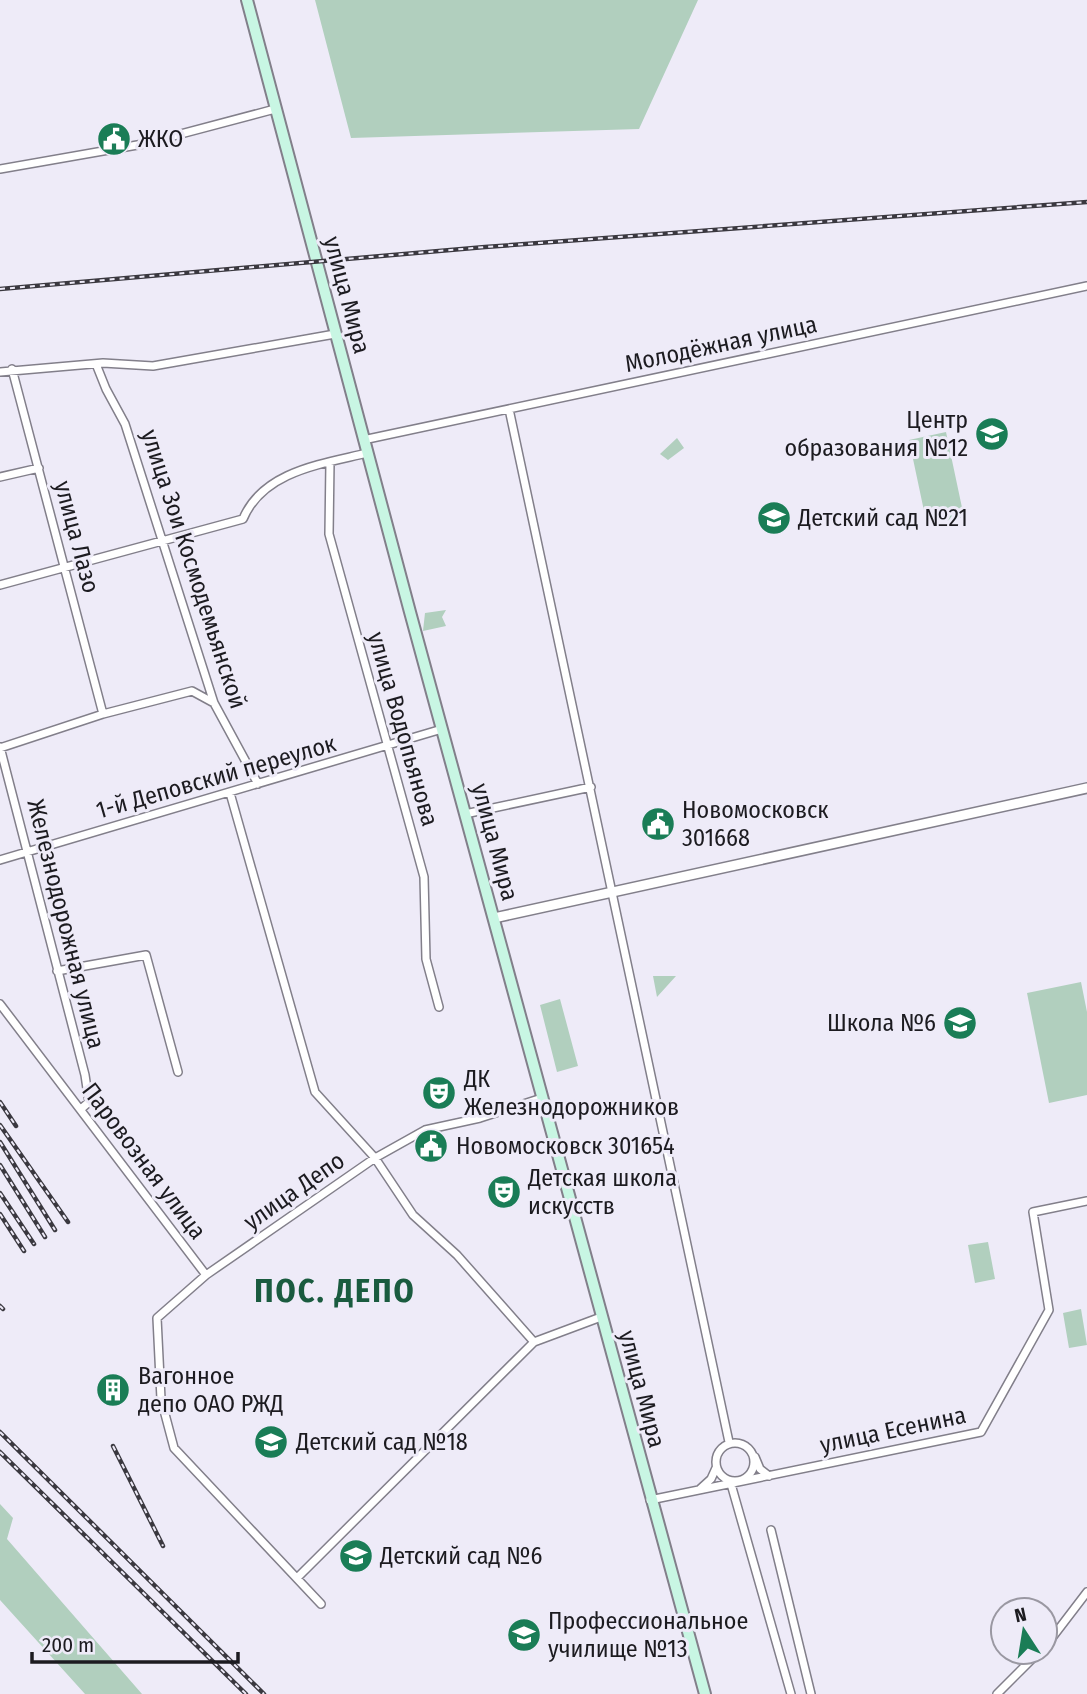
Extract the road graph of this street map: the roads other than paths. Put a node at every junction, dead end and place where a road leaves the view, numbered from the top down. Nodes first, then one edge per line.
1 (247, 0) edge
2 (275, 109) junction
3 (0, 169) edge
4 (1087, 286) edge
5 (335, 334) junction
6 (96, 364) junction
7 (12, 369) junction
8 (0, 372) edge
9 (509, 409) junction
10 (363, 440) junction
11 (367, 453) junction
12 (330, 462) junction
13 (39, 468) junction
14 (0, 477) edge
15 (162, 541) junction
16 (65, 568) junction
17 (0, 585) edge
18 (214, 703) junction
19 (103, 715) junction
20 (442, 729) junction
21 (386, 744) junction
22 (0, 747) edge
23 (258, 784) junction
24 (591, 787) junction
25 (1087, 788) edge
26 (230, 793) junction
27 (465, 814) junction
28 (28, 850) junction
29 (0, 860) edge
30 (611, 890) junction
31 (494, 918) junction
32 (57, 971) junction
33 (0, 1004) edge
34 (439, 1007) dead end
35 (178, 1072) dead end
36 (542, 1098) junction
37 (81, 1109) junction
38 (375, 1158) junction
39 (1087, 1201) edge
40 (206, 1275) junction
41 (601, 1317) junction
42 (534, 1342) junction
43 (729, 1442) junction
44 (755, 1457) junction
45 (716, 1468) junction
46 (769, 1476) junction
47 (741, 1482) junction
48 (730, 1484) junction
49 (698, 1490) junction
50 (650, 1500) junction
51 (771, 1530) dead end
52 (297, 1578) junction
53 (1087, 1592) edge
54 (321, 1604) dead end
55 (1059, 1629) edge
56 (1025, 1666) edge
57 (705, 1694) edge
58 (791, 1694) edge
59 (810, 1694) edge
60 (997, 1694) edge

1 - 2 main road, улица Мира
2 - 3 street
2 - 5 main road, улица Мира
4 - 9 street, Молодёжная улица
5 - 6 street
5 - 10 main road, улица Мира
6 - 7 street
6 - 15 street, улица Зои Космодемьянской
7 - 8 street
7 - 13 street, улица Лазо
9 - 10 street, Молодёжная улица
9 - 24 street
10 - 11 main road, улица Мира
11 - 12 street
11 - 20 main road, улица Мира
12 - 15 street
12 - 21 street, улица Водопьянова
13 - 14 street
13 - 16 street, улица Лазо
15 - 16 street
15 - 18 street, улица Зои Космодемьянской
16 - 17 street
16 - 19 street, улица Лазо
18 - 19 street
18 - 23 street, улица Зои Космодемьянской
19 - 22 street
20 - 21 street, 1-й Деповский переулок
20 - 27 main road, улица Мира
21 - 23 street, 1-й Деповский переулок
21 - 34 street, улица Водопьянова
22 - 28 street, Железнодорожная улица
23 - 26 street, 1-й Деповский переулок
24 - 27 street
24 - 30 street
25 - 30 street
26 - 28 street, 1-й Деповский переулок
26 - 38 street
27 - 31 main road, улица Мира
28 - 29 street, 1-й Деповский переулок
28 - 32 street, Железнодорожная улица
30 - 31 street
30 - 43 street
31 - 36 main road, улица Мира
32 - 35 street
32 - 37 street, Железнодорожная улица
33 - 37 street, Паровозная улица
36 - 38 street
36 - 41 main road, улица Мира
37 - 40 street, Паровозная улица
38 - 40 street, улица Депо
38 - 42 street, улица Депо
39 - 46 street, улица Есенина
40 - 52 street, улица Депо
41 - 42 street
41 - 50 main road, улица Мира
42 - 52 street
43 - 44 street
43 - 45 street
44 - 46 street
44 - 47 street
45 - 47 street
45 - 49 street
46 - 47 street, улица Есенина
47 - 48 street, улица Есенина
48 - 49 street, улица Есенина
48 - 58 street
49 - 50 street, улица Есенина
50 - 57 main road, улица Мира
51 - 59 street
52 - 54 street
53 - 55 street
56 - 60 street

